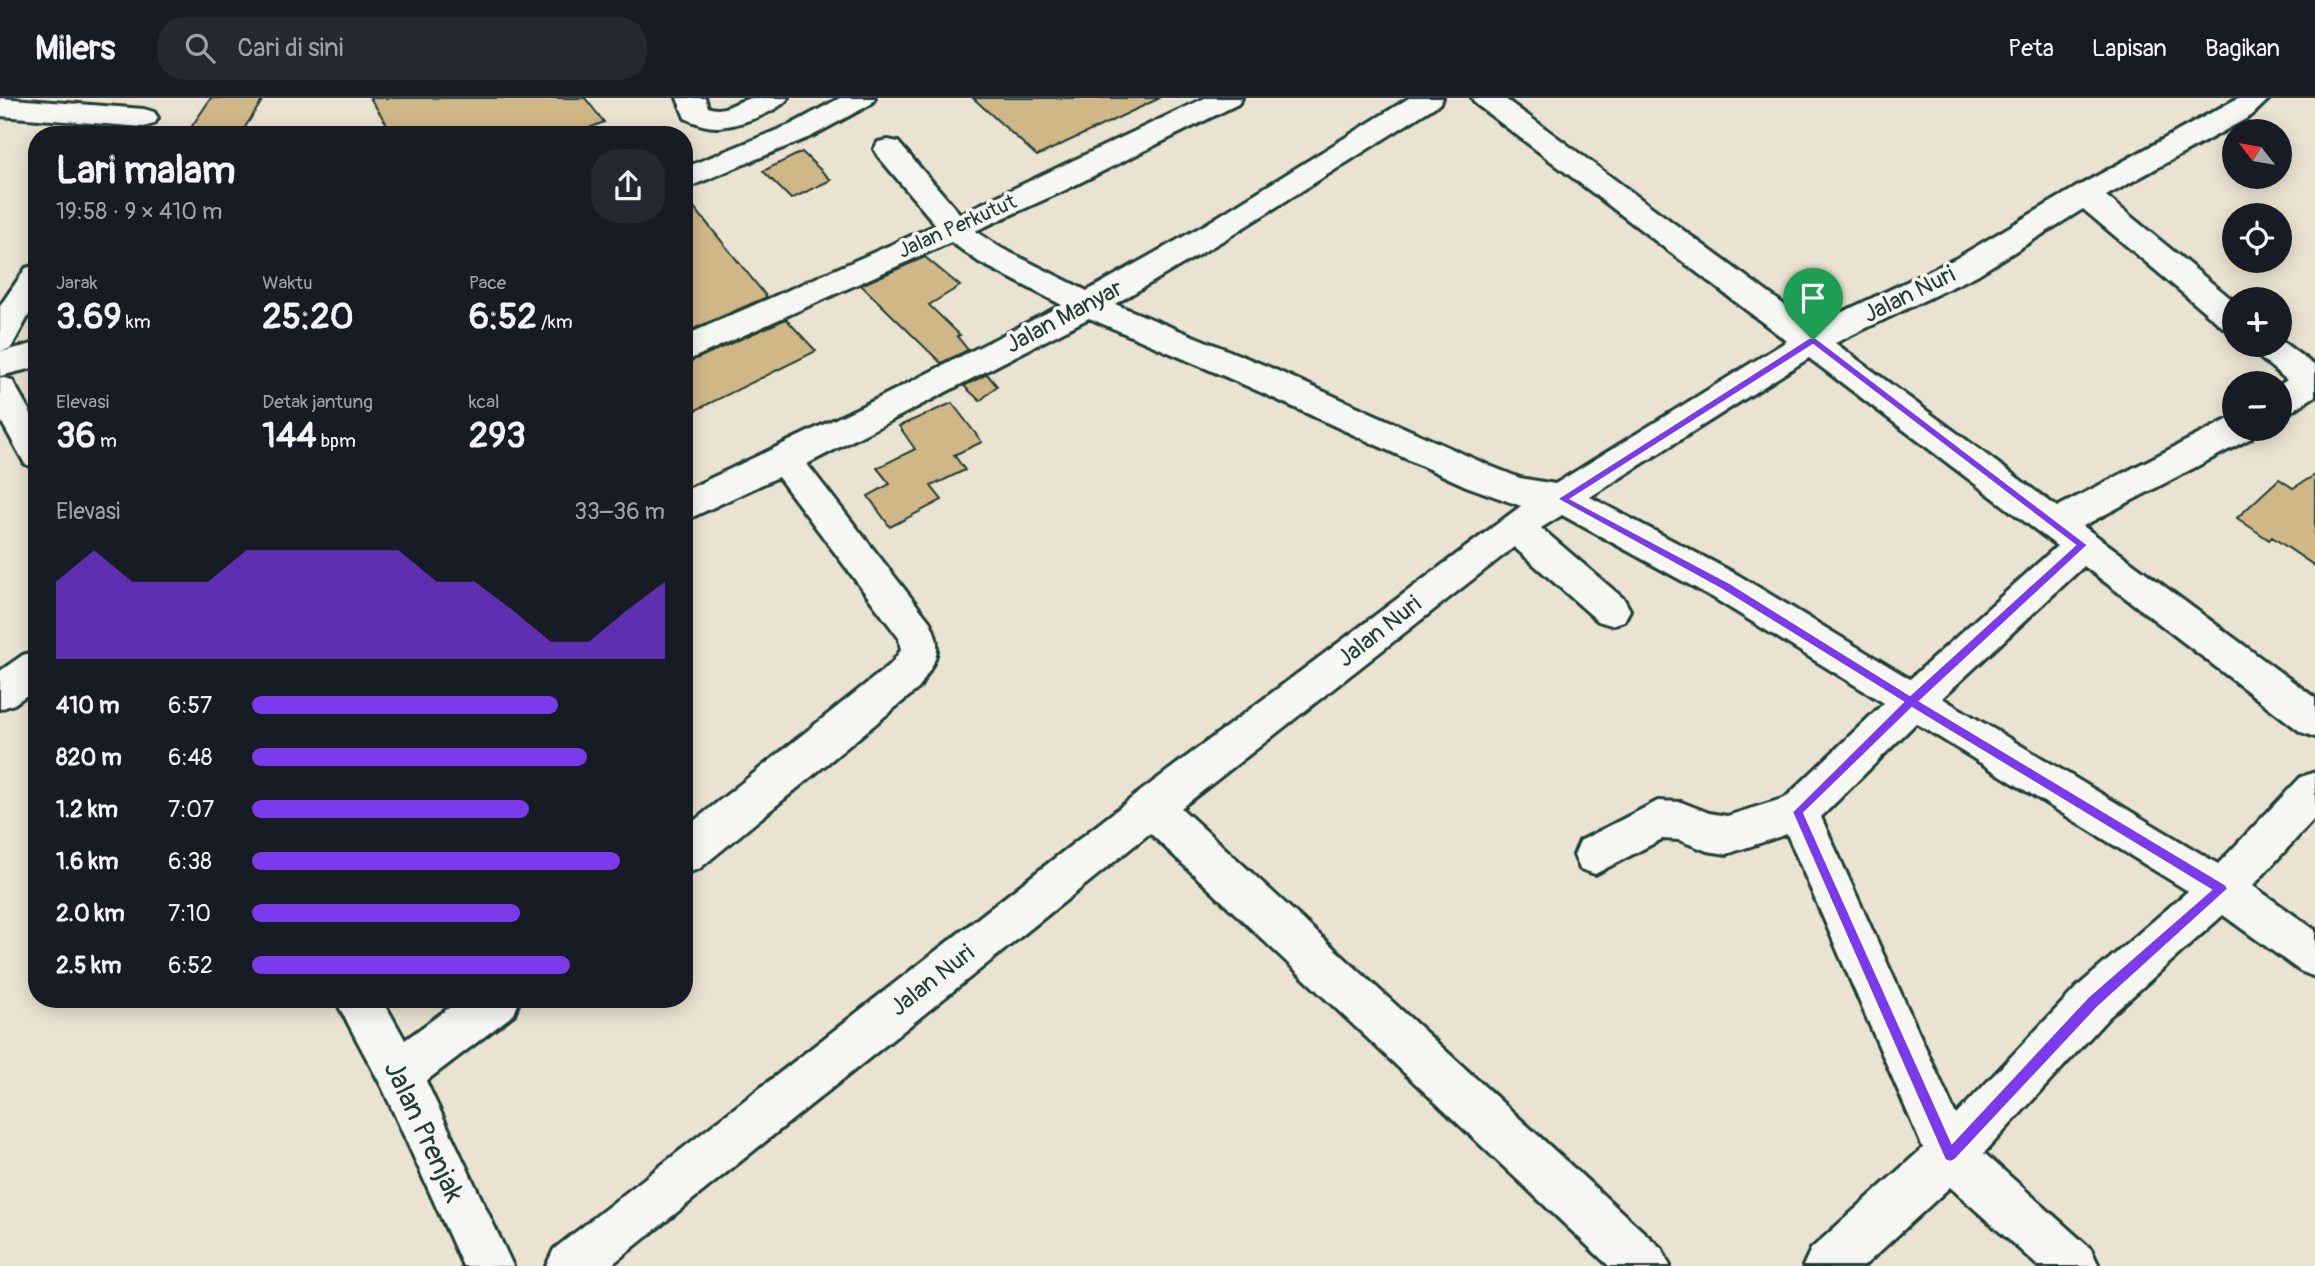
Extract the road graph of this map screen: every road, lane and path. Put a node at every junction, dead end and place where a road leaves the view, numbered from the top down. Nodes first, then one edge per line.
1 (691, 98) edge
2 (774, 98) edge
3 (861, 98) edge
4 (1228, 98) edge
5 (1429, 98) edge
6 (1486, 98) edge
7 (2256, 98) edge
8 (0, 107) edge
9 (144, 117) edge
10 (888, 149) dead end
11 (693, 175) edge
12 (2085, 195) junction
13 (954, 227) junction
14 (28, 290) edge
15 (1088, 305) junction
16 (2222, 309) edge
17 (0, 340) edge
18 (1813, 340) junction
19 (693, 346) edge
20 (28, 357) edge
21 (2281, 357) edge
22 (0, 364) edge
23 (2314, 381) edge
24 (0, 389) edge
25 (2292, 395) edge
26 (2222, 438) edge
27 (28, 439) edge
28 (785, 461) junction
29 (1562, 499) junction
30 (693, 503) edge
31 (1515, 527) junction
32 (2070, 534) junction
33 (1611, 610) dead end
34 (28, 673) edge
35 (0, 692) edge
36 (1911, 702) junction
37 (2315, 720) edge
38 (2315, 790) edge
39 (1151, 807) junction
40 (1798, 812) junction
41 (693, 848) edge
42 (1595, 855) dead end
43 (2221, 889) junction
44 (2315, 956) edge
45 (362, 1008) edge
46 (486, 1008) edge
47 (399, 1073) junction
48 (1950, 1155) junction
49 (488, 1266) edge
50 (570, 1266) edge
51 (1645, 1266) edge
52 (1828, 1266) edge
53 (2074, 1266) edge

1 - 2 street
3 - 11 street
4 - 13 street, Jalan Perkutut
5 - 15 street, Jalan Manyar
6 - 18 street
7 - 12 street, Jalan Nuri
8 - 9 street
10 - 13 street
12 - 16 street
12 - 18 street, Jalan Nuri
13 - 15 street
13 - 19 street, Jalan Perkutut
14 - 17 street
15 - 28 street, Jalan Manyar
15 - 29 street
18 - 29 street, Jalan Nuri
18 - 32 street
20 - 22 street
21 - 23 street
23 - 25 street
24 - 27 street
26 - 32 street
28 - 30 street, Jalan Manyar
28 - 41 street
29 - 31 street, Jalan Nuri
29 - 36 street
31 - 33 street
31 - 39 street, Jalan Nuri
32 - 36 street
32 - 37 street
34 - 35 street
36 - 40 street
36 - 43 street
38 - 43 street
39 - 50 street, Jalan Nuri
39 - 51 street
40 - 42 street
40 - 48 street
43 - 44 street
43 - 48 street
45 - 47 street, Jalan Prenjak
46 - 47 street
47 - 49 street, Jalan Prenjak
48 - 52 street
48 - 53 street

